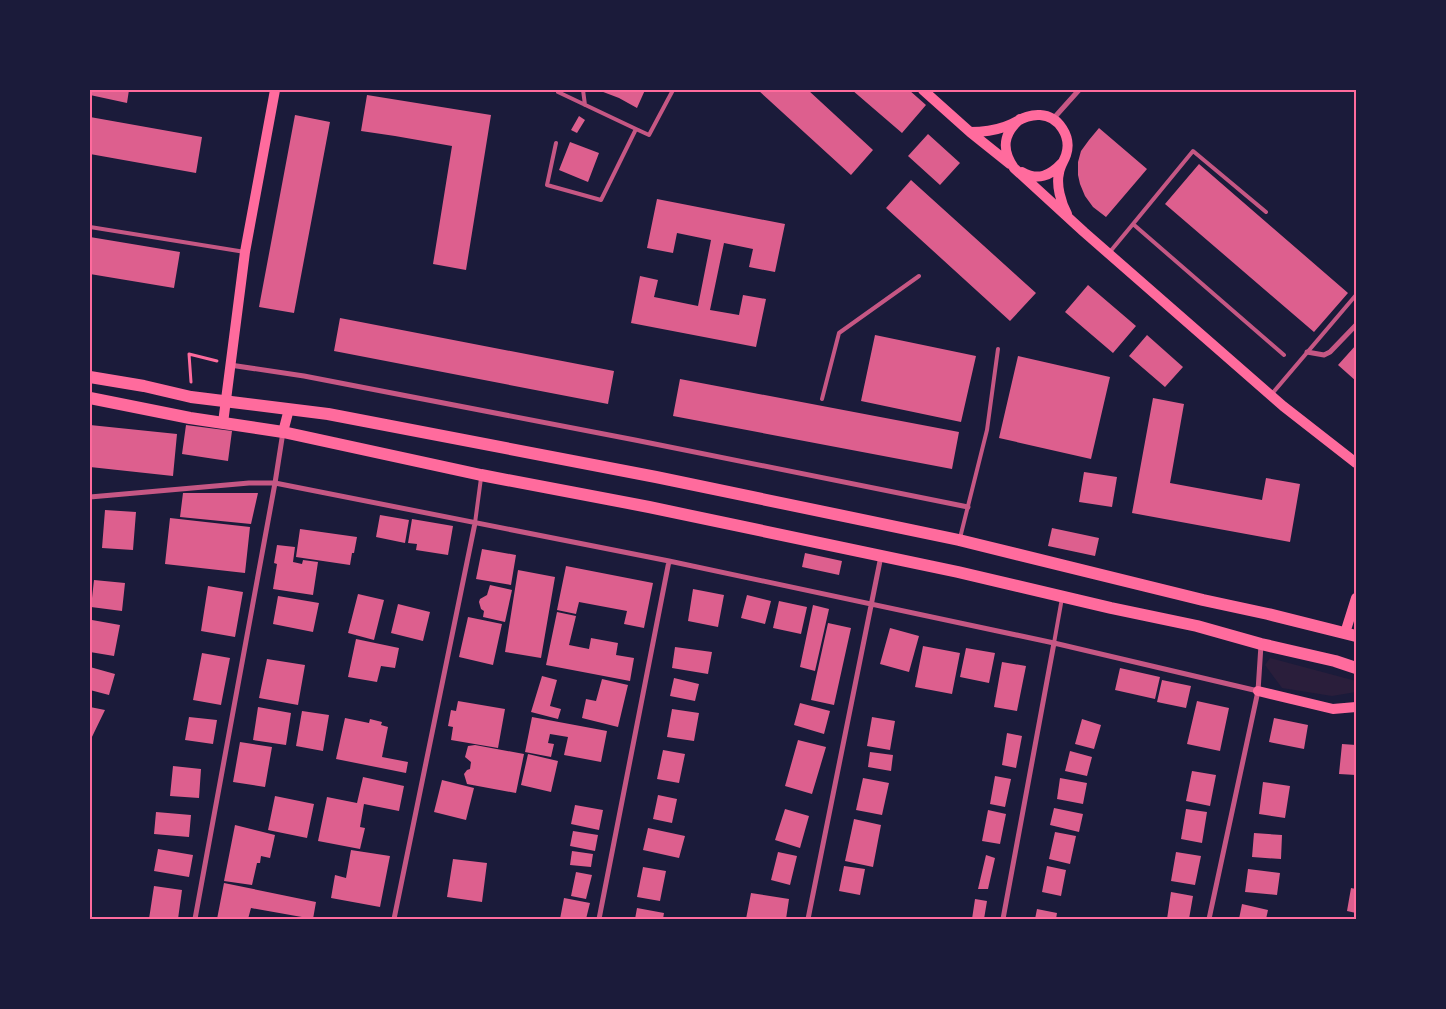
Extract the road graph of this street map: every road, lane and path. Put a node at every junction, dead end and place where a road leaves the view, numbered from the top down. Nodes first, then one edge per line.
1 (274, 90) edge
2 (583, 90) edge
3 (673, 90) edge
4 (923, 90) edge
5 (1079, 90) edge
6 (558, 92) dead end
7 (585, 105) junction
8 (1020, 119) junction
9 (1053, 119) junction
10 (636, 129) junction
11 (970, 132) junction
12 (556, 143) dead end
13 (1063, 163) junction
14 (1014, 168) junction
15 (1266, 212) dead end
16 (1068, 217) junction
17 (1133, 224) junction
18 (90, 227) edge
19 (245, 252) junction
20 (1109, 253) junction
21 (920, 276) dead end
22 (1356, 295) edge
23 (1356, 325) edge
24 (998, 349) dead end
25 (1307, 352) junction
26 (1284, 355) dead end
27 (230, 365) junction
28 (90, 376) edge
29 (191, 382) dead end
30 (1271, 395) junction
31 (90, 398) edge
32 (822, 399) dead end
33 (226, 400) junction
34 (289, 409) junction
35 (223, 423) junction
36 (283, 432) junction
37 (1356, 463) edge
38 (481, 475) junction
39 (275, 483) junction
40 (90, 497) edge
41 (968, 507) junction
42 (474, 523) junction
43 (959, 540) junction
44 (881, 556) junction
45 (669, 561) junction
46 (1062, 597) junction
47 (1356, 598) edge
48 (872, 604) junction
49 (1351, 634) edge
50 (1054, 643) junction
51 (1261, 644) junction
52 (1356, 668) edge
53 (1258, 691) junction
54 (1356, 707) edge
55 (1333, 709) junction
56 (1356, 715) edge
57 (195, 919) edge
58 (394, 919) edge
59 (599, 919) edge
60 (808, 919) edge
61 (1003, 919) edge
62 (1209, 919) edge

1 - 19 main road
2 - 7 lane
3 - 10 lane
4 - 11 main road
5 - 9 street
6 - 7 lane
7 - 10 lane
8 - 9 main road
8 - 11 main road
8 - 14 main road
9 - 13 main road
10 - 12 lane
11 - 14 main road
13 - 14 main road
13 - 16 main road
14 - 16 main road
15 - 17 lane
16 - 20 main road
17 - 20 lane
17 - 26 lane
18 - 19 lane
19 - 27 main road
20 - 30 main road
21 - 32 lane
22 - 25 lane
23 - 25 street
24 - 41 lane
25 - 30 lane
27 - 29 path
27 - 33 main road
27 - 41 street
28 - 33 main road
30 - 37 main road
31 - 35 main road
33 - 34 main road
33 - 35 main road
34 - 36 main road
34 - 43 main road
35 - 36 main road
36 - 38 main road
36 - 39 street
38 - 42 lane
38 - 44 main road
39 - 40 street
39 - 42 street
39 - 57 street
41 - 43 lane
42 - 45 street
42 - 58 street
43 - 49 main road
44 - 46 main road
44 - 48 street
45 - 48 street
45 - 59 street
46 - 50 lane
46 - 51 main road
47 - 49 main road
48 - 50 street
48 - 60 street
50 - 53 street
50 - 61 street
51 - 52 main road
51 - 53 street
53 - 55 main road
53 - 62 street
54 - 55 main road
55 - 56 main road

